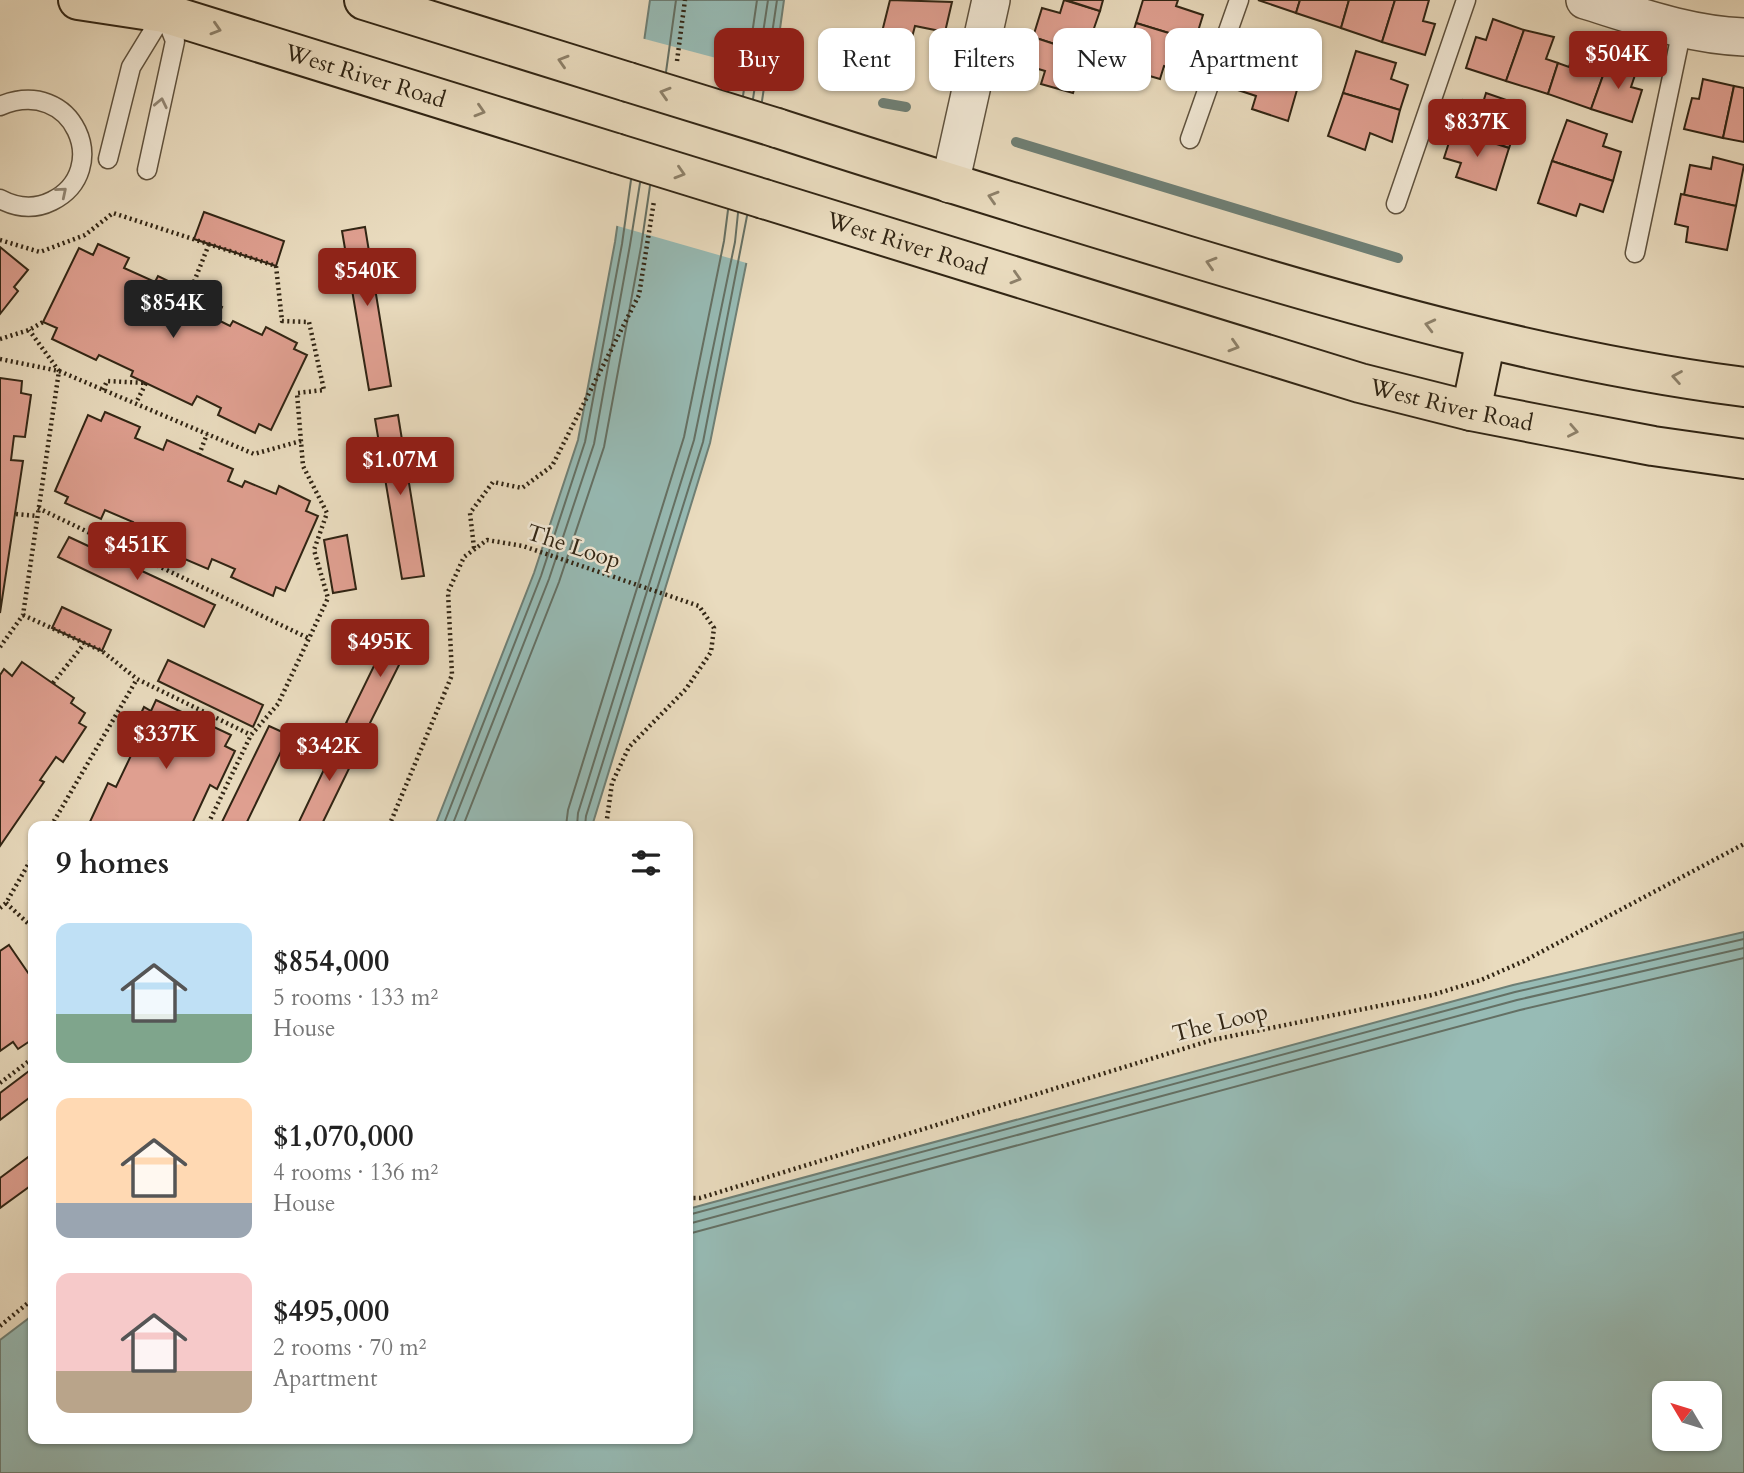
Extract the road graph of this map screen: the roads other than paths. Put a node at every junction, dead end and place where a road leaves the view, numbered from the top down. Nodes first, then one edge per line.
1 (78, 0) edge
2 (364, 0) edge
3 (991, 0) edge
4 (1239, 0) edge
5 (1466, 0) edge
6 (1585, 0) edge
7 (166, 7) edge
8 (1667, 20) junction
9 (1744, 37) edge
10 (0, 106) edge
11 (1190, 139) dead end
12 (108, 159) dead end
13 (147, 170) dead end
14 (950, 184) junction
15 (0, 199) edge
16 (1396, 204) dead end
17 (1635, 253) dead end
18 (1486, 339) junction
19 (1744, 387) edge
20 (1471, 411) junction
21 (1744, 459) edge

1 - 7 main road, West River Road
14 -> 2 main road, bridge
3 - 14 street
4 - 11 lane
5 - 16 lane
6 - 8 street
7 - 12 lane
13 -> 7 lane
7 -> 20 main road, West River Road, bridge
8 - 9 street
8 - 17 lane
15 -> 10 lane
18 -> 14 main road
19 -> 18 main road
18 - 20 main road
20 -> 21 main road, West River Road

